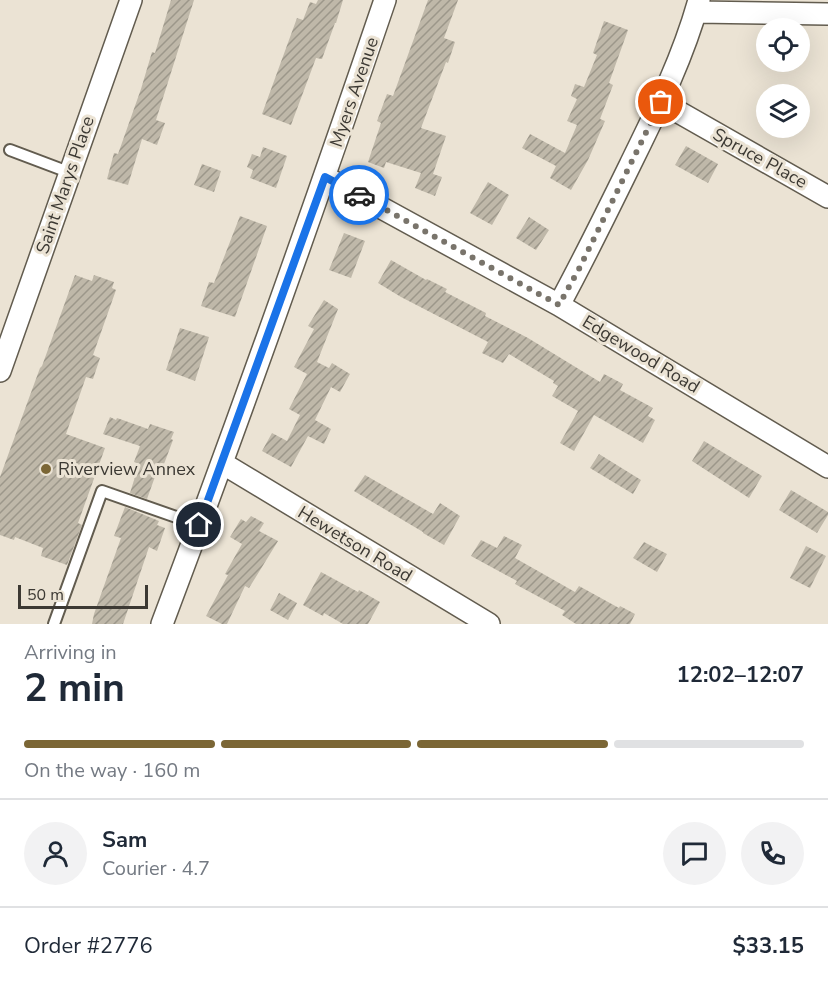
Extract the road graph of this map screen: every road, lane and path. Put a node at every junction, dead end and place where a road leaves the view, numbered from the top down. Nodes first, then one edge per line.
1 (131, 0) edge
2 (385, 0) edge
3 (697, 6) edge
4 (828, 14) edge
5 (661, 102) junction
6 (10, 150) dead end
7 (71, 173) junction
8 (325, 177) junction
9 (828, 197) edge
10 (559, 305) junction
11 (6, 336) edge
12 (0, 371) edge
13 (222, 463) junction
14 (828, 468) edge
15 (199, 525) junction
16 (54, 624) edge
17 (162, 624) edge
18 (489, 624) edge

1 - 7 street, Saint Marys Place
2 - 8 street, Myers Avenue
3 - 4 street
3 - 5 street
5 - 9 street, Spruce Place
5 - 10 street
6 - 7 lane
7 - 11 street, Saint Marys Place
8 - 10 street, Edgewood Road
8 - 13 street, Myers Avenue
10 - 14 street, Edgewood Road
11 - 12 street, Saint Marys Place
13 - 15 street, Myers Avenue
13 - 18 street, Hewetson Road
15 - 16 lane
15 - 17 street, Myers Avenue

